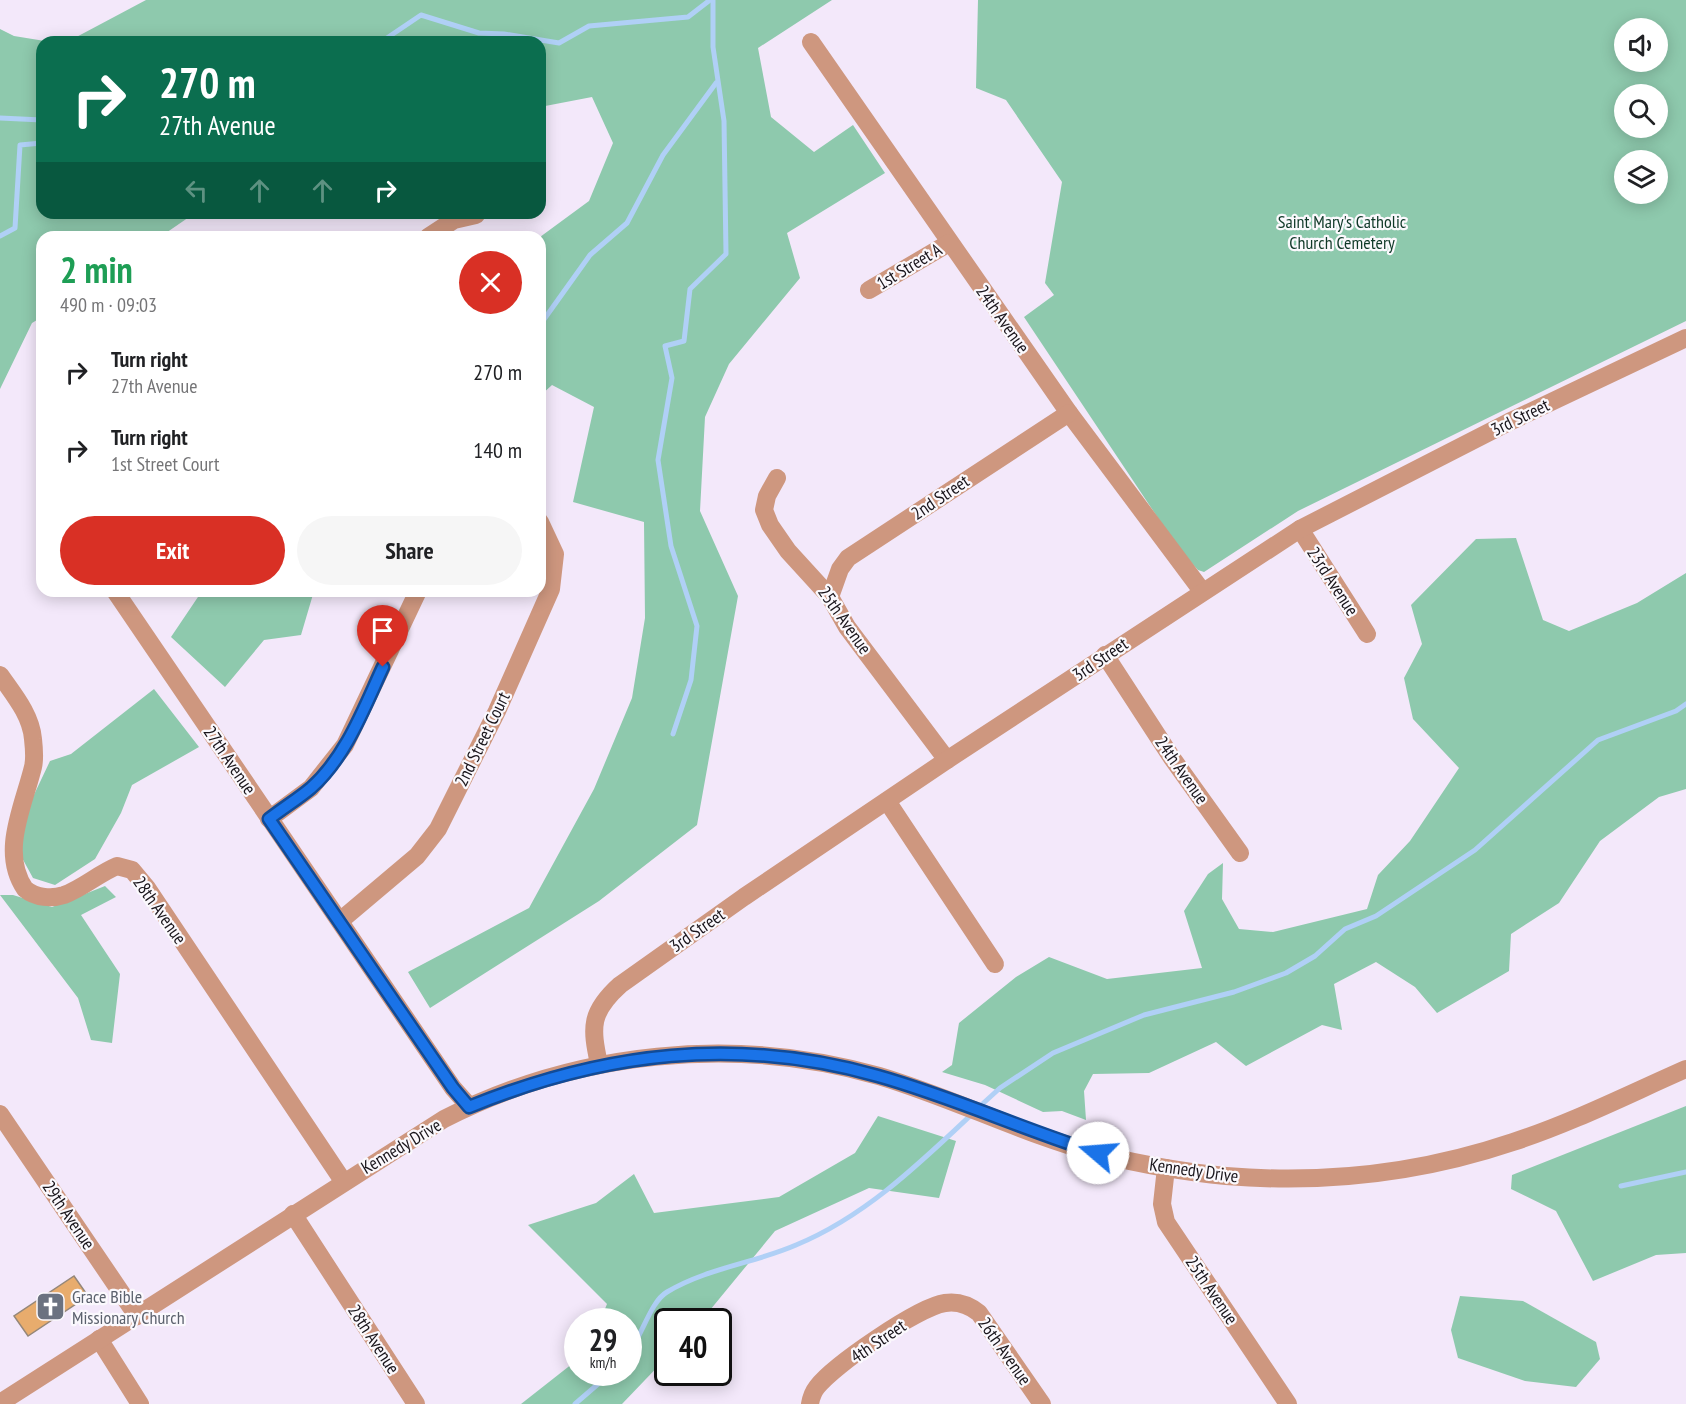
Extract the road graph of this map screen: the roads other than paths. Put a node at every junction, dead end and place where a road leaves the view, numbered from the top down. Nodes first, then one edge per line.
1 (811, 42) dead end
2 (458, 219) edge
3 (437, 231) edge
4 (949, 243) junction
5 (869, 290) dead end
6 (1685, 341) edge
7 (1069, 413) junction
8 (777, 478) dead end
9 (1300, 529) junction
10 (546, 535) edge
11 (1202, 591) junction
12 (120, 597) edge
13 (415, 597) edge
14 (830, 597) junction
15 (1367, 634) dead end
16 (1105, 655) junction
17 (0, 675) edge
18 (947, 760) junction
19 (887, 801) junction
20 (269, 819) junction
21 (1240, 853) dead end
22 (340, 921) junction
23 (995, 964) dead end
24 (599, 1064) junction
25 (1686, 1069) edge
26 (469, 1107) junction
27 (0, 1114) edge
28 (1166, 1168) junction
29 (343, 1181) junction
30 (293, 1214) junction
31 (962, 1304) joint
32 (137, 1316) junction
33 (99, 1340) junction
34 (0, 1403) edge
35 (140, 1404) edge
36 (416, 1404) edge
37 (810, 1404) edge
38 (1042, 1404) edge
39 (1288, 1404) edge

1 - 4 street, 24th Avenue
2 - 3 street
4 - 5 street, 1st Street A
4 - 7 street, 24th Avenue
6 - 9 street, 3rd Street
7 - 11 street, 24th Avenue
7 - 14 street, 2nd Street
8 - 14 street, 25th Avenue
9 - 11 street, 3rd Street
9 - 15 street, 23rd Avenue
10 - 22 street, 2nd Street Court
11 - 16 street, 3rd Street
12 - 20 street, 27th Avenue
13 - 20 street
14 - 18 street, 25th Avenue
16 - 18 street, 3rd Street
16 - 21 street, 24th Avenue
17 - 29 street, 28th Avenue
18 - 19 street, 3rd Street
19 - 23 street
19 - 24 street, 3rd Street
20 - 22 street, 27th Avenue
22 - 26 street, 27th Avenue
24 - 26 street, Kennedy Drive
24 - 28 street, Kennedy Drive
25 - 28 street, Kennedy Drive
26 - 29 street, Kennedy Drive
27 - 32 street, 29th Avenue
28 - 39 street, 25th Avenue
29 - 30 street, Kennedy Drive
30 - 32 street, Kennedy Drive
30 - 36 street, 28th Avenue
31 - 37 street, 4th Street
31 - 38 street, 26th Avenue
32 - 33 street, Kennedy Drive
33 - 34 street, Kennedy Drive
33 - 35 street

